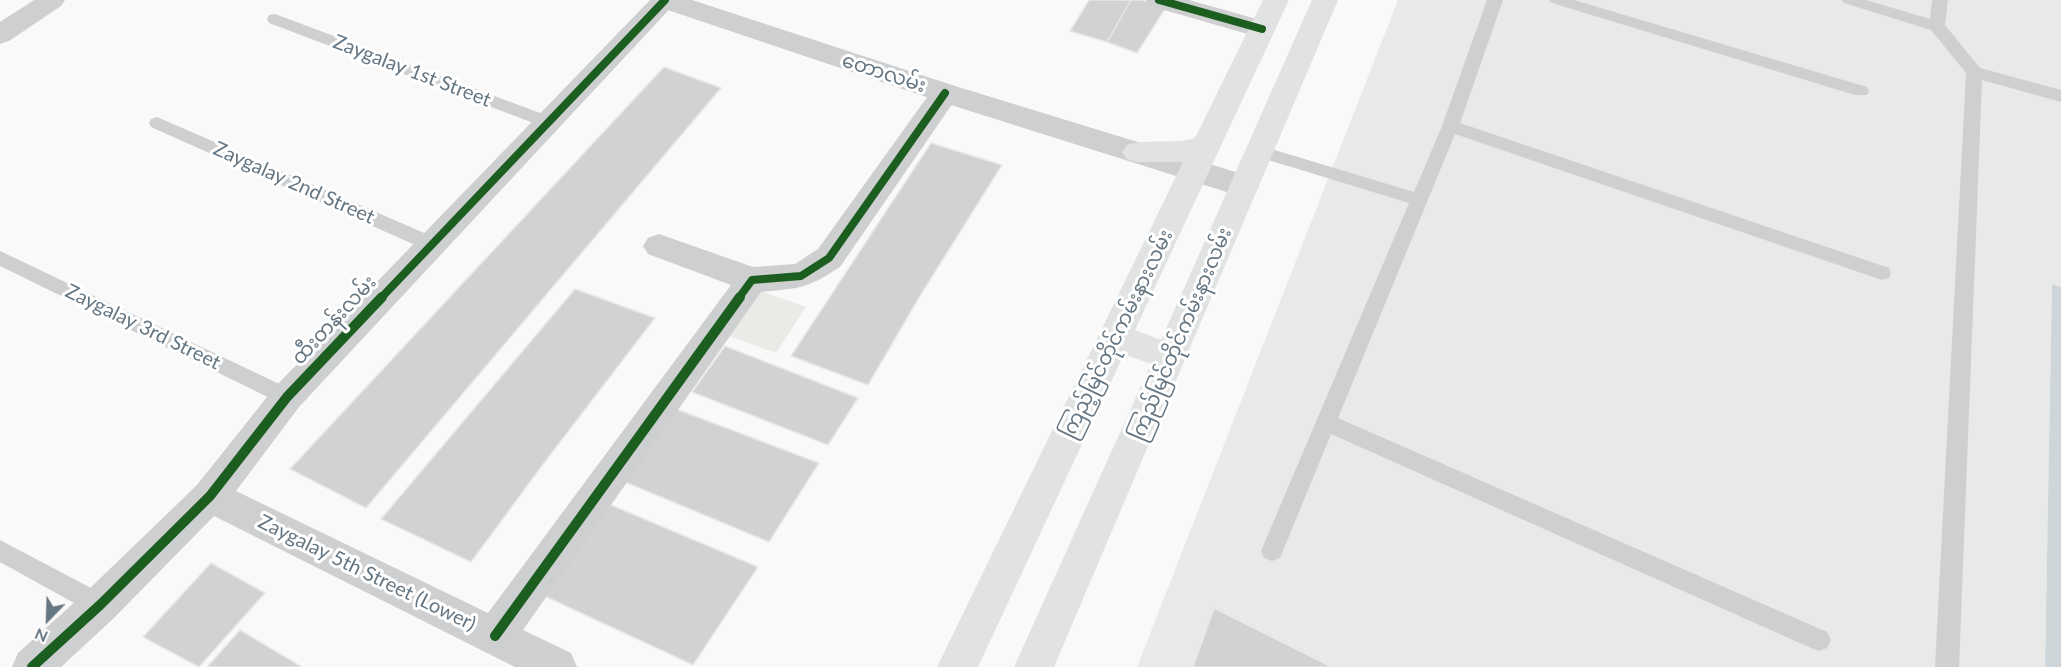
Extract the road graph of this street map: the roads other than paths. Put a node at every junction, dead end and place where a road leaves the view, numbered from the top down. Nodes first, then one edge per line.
1 (52, 0) edge
2 (665, 0) edge
3 (1159, 0) edge
4 (1276, 0) edge
5 (1325, 0) edge
6 (1495, 0) edge
7 (1557, 0) edge
8 (1849, 0) edge
9 (1940, 0) edge
10 (275, 19) dead end
11 (1936, 26) junction
12 (1262, 29) junction
13 (0, 35) edge
14 (1974, 72) junction
15 (1860, 91) dead end
16 (945, 93) junction
17 (2061, 96) edge
18 (157, 123) dead end
19 (550, 123) junction
20 (1450, 126) junction
21 (1208, 145) junction
22 (1258, 150) junction
23 (1137, 152) junction
24 (1193, 171) junction
25 (1244, 186) junction
26 (1419, 200) junction
27 (1180, 204) junction
28 (431, 244) junction
29 (659, 246) dead end
30 (0, 258) edge
31 (1882, 273) dead end
32 (752, 280) junction
33 (1115, 337) junction
34 (1172, 357) junction
35 (287, 397) junction
36 (1326, 422) junction
37 (210, 496) junction
38 (0, 550) edge
39 (1272, 552) dead end
40 (100, 605) junction
41 (495, 636) junction
42 (1819, 639) dead end
43 (32, 667) edge
44 (557, 667) edge
45 (957, 667) edge
46 (1034, 667) edge
47 (1947, 667) edge

1 - 13 street
2 - 16 street, တောလမ်း
2 - 19 street, ထီးတန်းလမ်း
3 - 12 street
4 - 12 main road, ကြည့်မြင်တိုင်ကမ်းနားလမ်း
5 - 22 main road, ကြည်မြင်တိုင်ကမ်းနားလမ်း
6 - 20 lane
7 - 15 lane
8 - 11 lane
9 - 11 lane
10 - 19 lane, Zaygalay 1st Street
11 - 14 lane
12 - 21 main road, ကြည့်မြင်တိုင်ကမ်းနားလမ်း
14 - 17 lane
14 - 47 lane
16 - 23 street, တောလမ်း
16 - 32 street
18 - 28 lane, Zaygalay 2nd Street
19 - 28 street, ထီးတန်းလမ်း
20 - 26 lane
20 - 31 lane
21 - 23 main road
21 - 24 main road, ကြည့်မြင်တိုင်ကမ်းနားလမ်း
22 - 25 main road, ကြည်မြင်တိုင်ကမ်းနားလမ်း
22 - 26 lane
23 - 24 street, တောလမ်း
23 - 27 main road
24 - 25 street, တောလမ်း
24 - 27 main road, ကြည့်မြင်တိုင်ကမ်းနားလမ်း
25 - 34 main road, ကြည်မြင်တိုင်ကမ်းနားလမ်း
26 - 36 lane
27 - 33 main road, ကြည့်မြင်တိုင်ကမ်းနားလမ်း
28 - 35 street, ထီးတန်းလမ်း
29 - 32 street
30 - 35 lane, Zaygalay 3rd Street
32 - 41 street
33 - 34 main road
33 - 45 main road, ကြည့်မြင်တိုင်ကမ်းနားလမ်း
34 - 46 main road, ကြည်မြင်တိုင်ကမ်းနားလမ်း
35 - 37 street, ထီးတန်းလမ်း
36 - 39 lane
36 - 42 lane
37 - 40 street, ထီးတန်းလမ်း
37 - 41 street, Zaygalay 5th Street (Lower)
38 - 40 lane
40 - 43 street, ထီးတန်းလမ်း
41 - 44 street, Zaygalay 5th Street (Lower)

